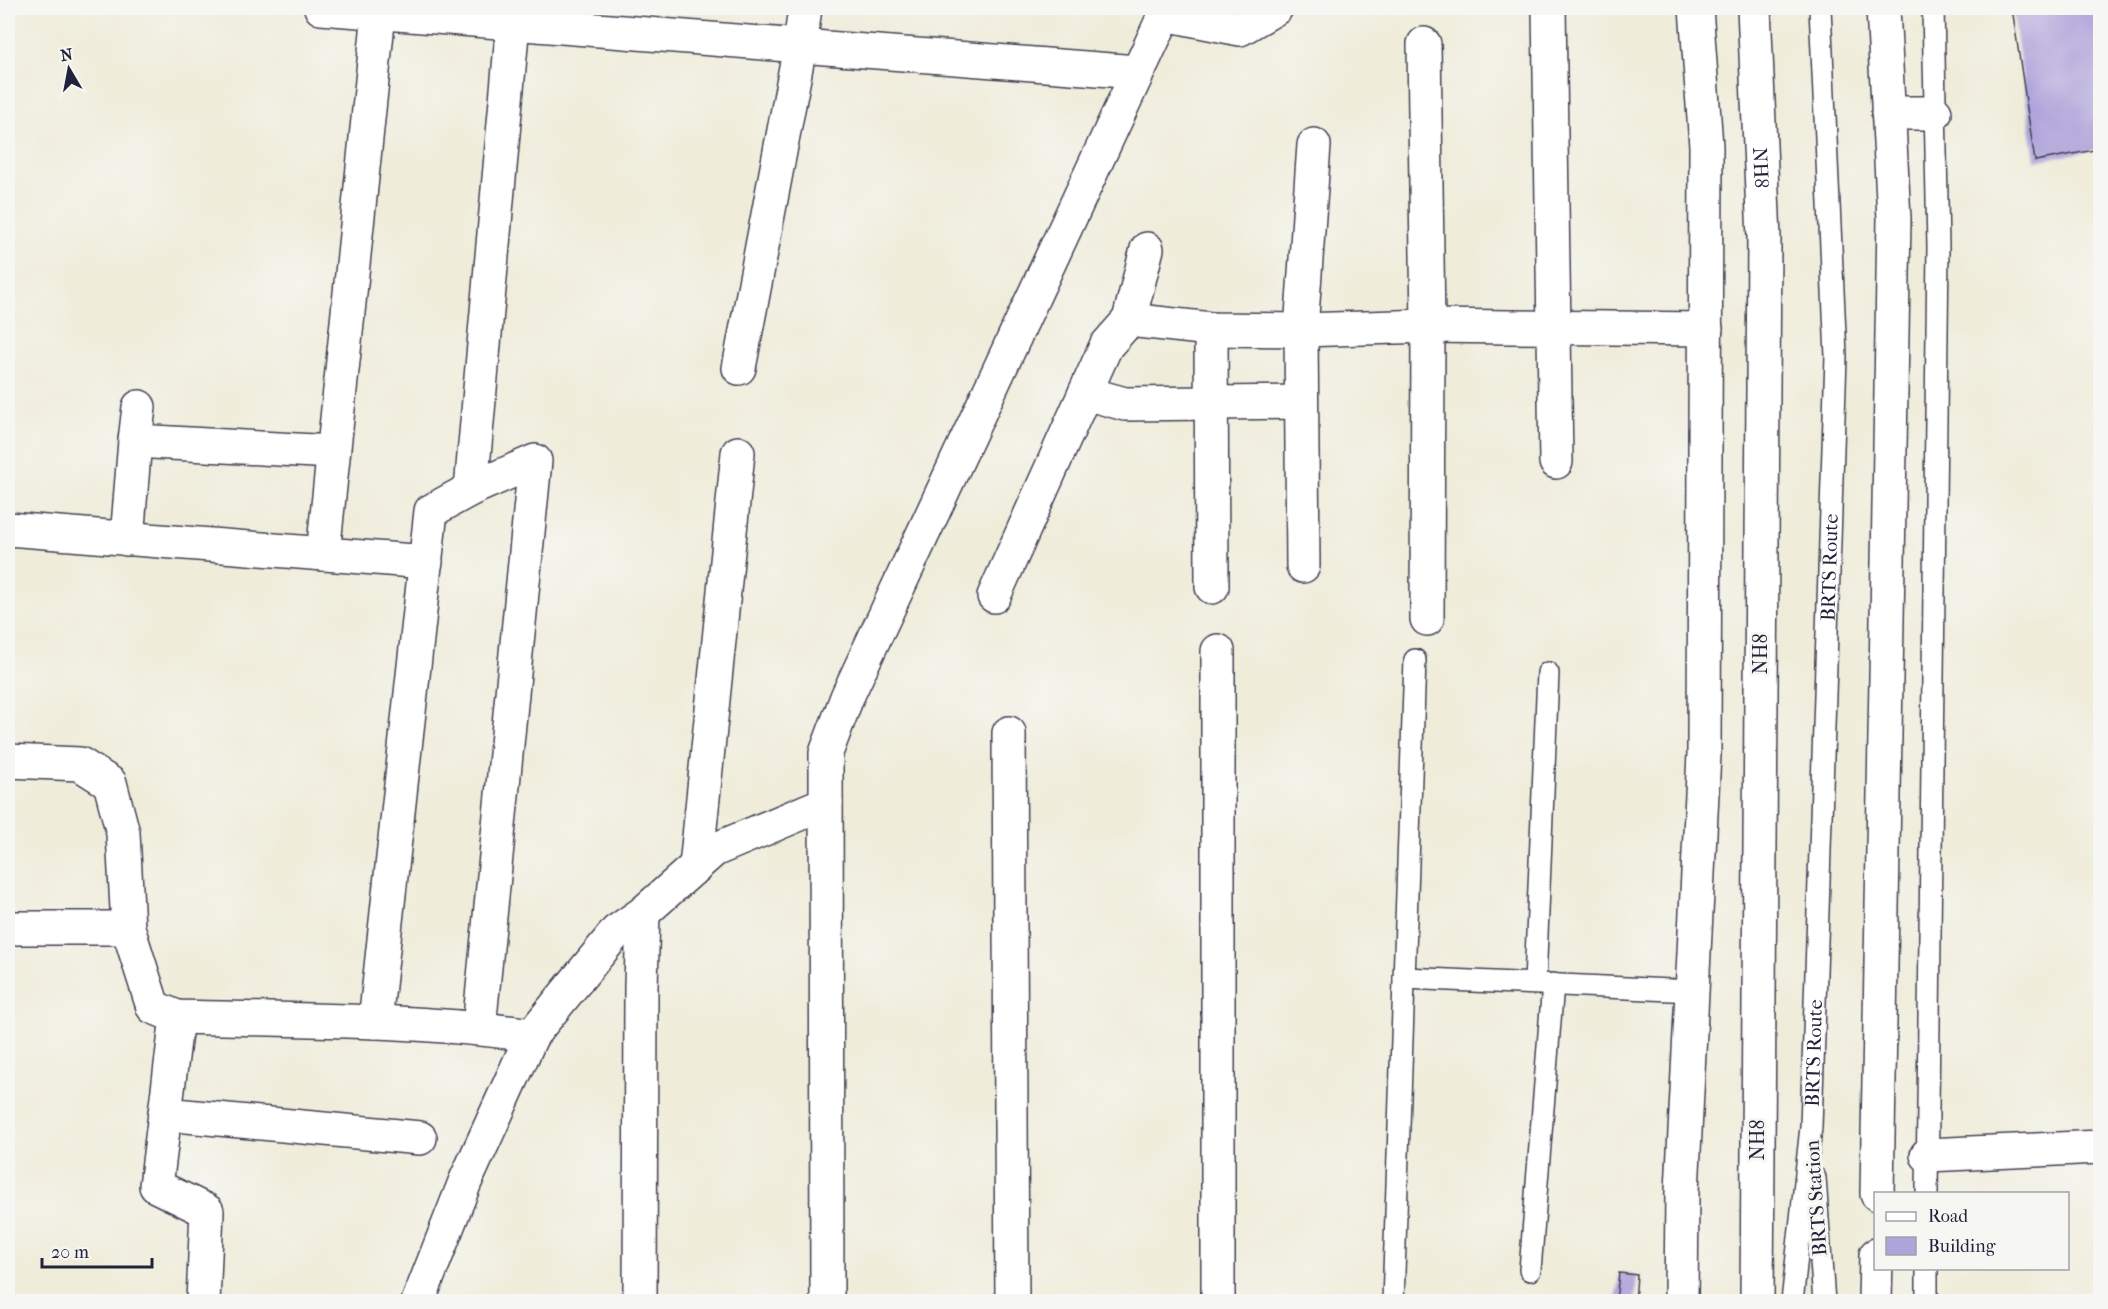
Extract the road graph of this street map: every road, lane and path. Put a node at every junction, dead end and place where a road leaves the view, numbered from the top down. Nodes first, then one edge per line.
1 (321, 8) edge
2 (805, 8) edge
3 (1276, 8) edge
4 (1549, 8) edge
5 (1696, 8) edge
6 (1754, 8) edge
7 (1821, 8) edge
8 (1883, 8) edge
9 (1933, 8) edge
10 (379, 13) junction
11 (513, 23) junction
12 (1424, 44) dead end
13 (800, 46) junction
14 (1137, 72) junction
15 (1888, 113) junction
16 (1935, 113) junction
17 (1314, 145) dead end
18 (1147, 249) dead end
19 (1129, 320) junction
20 (1428, 326) junction
21 (1555, 328) junction
22 (1211, 329) junction
23 (1706, 329) junction
24 (1301, 330) junction
25 (739, 368) dead end
26 (1085, 393) junction
27 (1211, 402) junction
28 (1301, 402) junction
29 (139, 407) dead end
30 (135, 441) junction
31 (333, 452) junction
32 (738, 453) dead end
33 (1556, 462) dead end
34 (471, 489) junction
35 (8, 529) edge
36 (127, 539) junction
37 (323, 554) junction
38 (426, 562) junction
39 (1304, 566) dead end
40 (1212, 587) dead end
41 (994, 596) dead end
42 (1427, 619) dead end
43 (1218, 651) dead end
44 (1414, 660) dead end
45 (1548, 673) dead end
46 (1008, 734) dead end
47 (8, 760) edge
48 (826, 803) junction
49 (696, 867) junction
50 (644, 914) junction
51 (8, 927) edge
52 (128, 928) junction
53 (1404, 978) junction
54 (1544, 984) junction
55 (1693, 991) junction
56 (177, 1017) junction
57 (375, 1022) junction
58 (479, 1028) junction
59 (532, 1035) junction
60 (165, 1114) junction
61 (1810, 1127) junction
62 (420, 1138) dead end
63 (2100, 1147) edge
64 (1927, 1155) junction
65 (1876, 1192) edge
66 (1927, 1192) edge
67 (1530, 1270) dead end
68 (1875, 1270) edge
69 (1927, 1270) edge
70 (203, 1302) edge
71 (418, 1302) edge
72 (640, 1302) edge
73 (827, 1302) edge
74 (1012, 1302) edge
75 (1218, 1302) edge
76 (1394, 1302) edge
77 (1681, 1302) edge
78 (1757, 1302) edge
79 (1792, 1302) edge
80 (1824, 1302) edge
81 (1875, 1302) edge
82 (1927, 1302) edge

1 - 10 street
2 - 13 street
3 - 14 street
4 - 21 street
5 - 23 street
6 - 78 street, NH8
7 - 61 lane, BRTS Route
8 - 15 street
9 - 16 lane
10 - 11 street
10 - 31 street
11 - 13 street
11 - 34 street
12 - 20 street
13 - 14 street
13 - 25 street
14 - 48 street
15 - 16 street
15 - 65 street
16 - 64 lane
17 - 24 street
18 - 19 street
19 - 22 street
19 - 26 street
20 - 21 street
20 - 24 street
20 - 42 street
21 - 23 street
21 - 33 street
22 - 24 street
22 - 27 street
23 - 55 street
24 - 28 street
26 - 27 street
26 - 41 street
27 - 28 street
27 - 40 street
28 - 39 street
29 - 30 street
30 - 31 street
30 - 36 street
31 - 37 street
32 - 49 street
34 - 38 street
34 - 58 street
35 - 36 street
36 - 37 street
37 - 38 street
38 - 57 street
43 - 75 street
44 - 53 lane
45 - 54 lane
46 - 74 street
47 - 52 street
48 - 49 street
48 - 73 street
49 - 50 street
50 - 59 street
50 - 72 street
51 - 52 street
52 - 56 street
53 - 54 lane
53 - 76 lane
54 - 55 lane
54 - 67 lane
55 - 77 street
56 - 57 street
56 - 60 street
57 - 58 street
58 - 59 street
59 - 71 street
60 - 62 street
60 - 70 street
61 - 79 lane, BRTS Station
61 - 80 lane, BRTS Station
63 - 64 street
64 - 66 lane
68 - 81 street
69 - 82 lane

